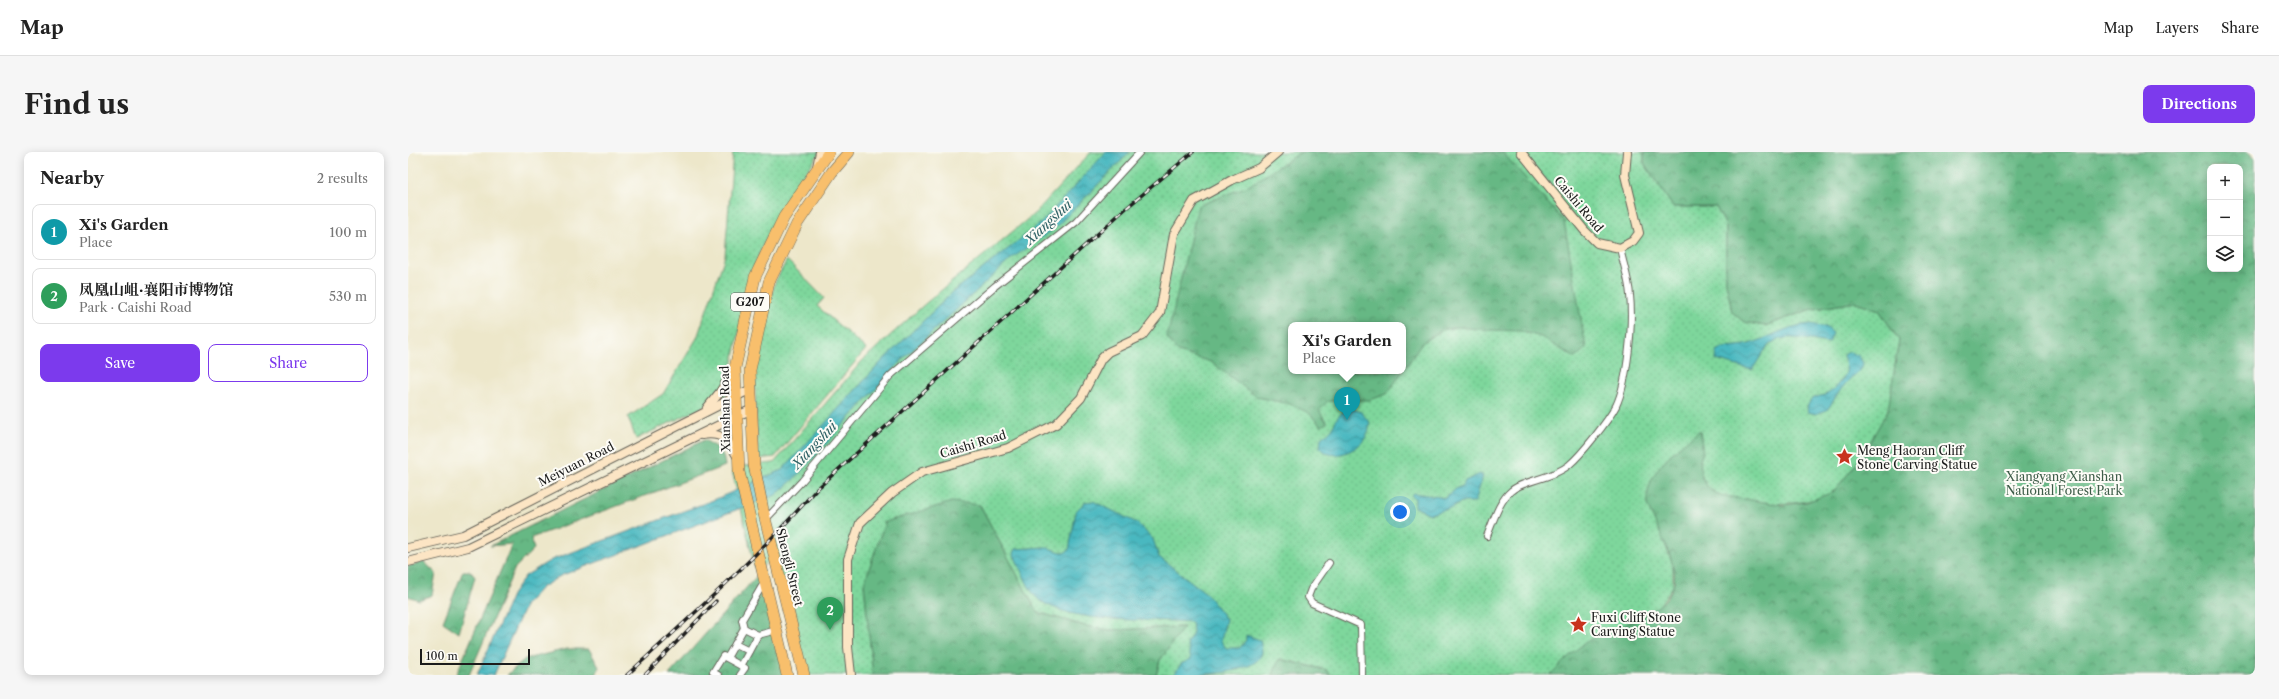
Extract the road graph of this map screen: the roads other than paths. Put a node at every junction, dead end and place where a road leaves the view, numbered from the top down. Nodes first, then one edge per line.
1 (820, 152) edge
2 (829, 152) edge
3 (849, 152) edge
4 (1140, 152) edge
5 (1278, 152) edge
6 (1521, 152) edge
7 (1627, 152) edge
8 (817, 167) junction
9 (1620, 248) junction
10 (736, 364) junction
11 (751, 389) junction
12 (736, 395) junction
13 (752, 409) junction
14 (703, 412) junction
15 (737, 415) junction
16 (693, 437) junction
17 (739, 460) junction
18 (764, 515) junction
19 (1487, 536) dead end
20 (408, 548) edge
21 (408, 562) edge
22 (1329, 562) dead end
23 (765, 581) junction
24 (744, 628) junction
25 (777, 630) junction
26 (758, 635) junction
27 (735, 644) junction
28 (749, 651) junction
29 (727, 658) junction
30 (741, 666) junction
31 (718, 675) edge
32 (740, 675) edge
33 (788, 675) edge
34 (804, 675) edge
35 (851, 675) edge
36 (1362, 675) edge

1 - 8 street
2 - 8 highway, Xianshan Road / G207
3 - 11 highway, G207
4 - 18 street
5 - 35 street, Caishi Road
6 - 9 street, Caishi Road
7 - 9 street
8 - 10 highway, Xianshan Road / G207
9 - 19 street
10 - 12 highway, Xianshan Road / G207
10 - 14 street
11 - 12 street, Meiyuan Road
11 - 13 highway, G207
12 - 14 street, Meiyuan Road
12 - 15 highway, Xianshan Road / G207
13 - 15 street
13 - 18 highway, Shengli Street / G207
14 - 20 street, Meiyuan Road
15 - 16 street
15 - 17 highway, Xianshan Road / G207
16 - 17 street
16 - 21 street
17 - 23 highway, Xianshan Road / G207
18 - 34 highway, Shengli Street
22 - 36 street
23 - 24 street
23 - 25 highway, G207
24 - 26 street
24 - 27 street
25 - 26 street
25 - 33 highway, G207
26 - 28 street
27 - 28 street
27 - 29 street
28 - 30 street
29 - 30 street
29 - 31 street
30 - 32 street

